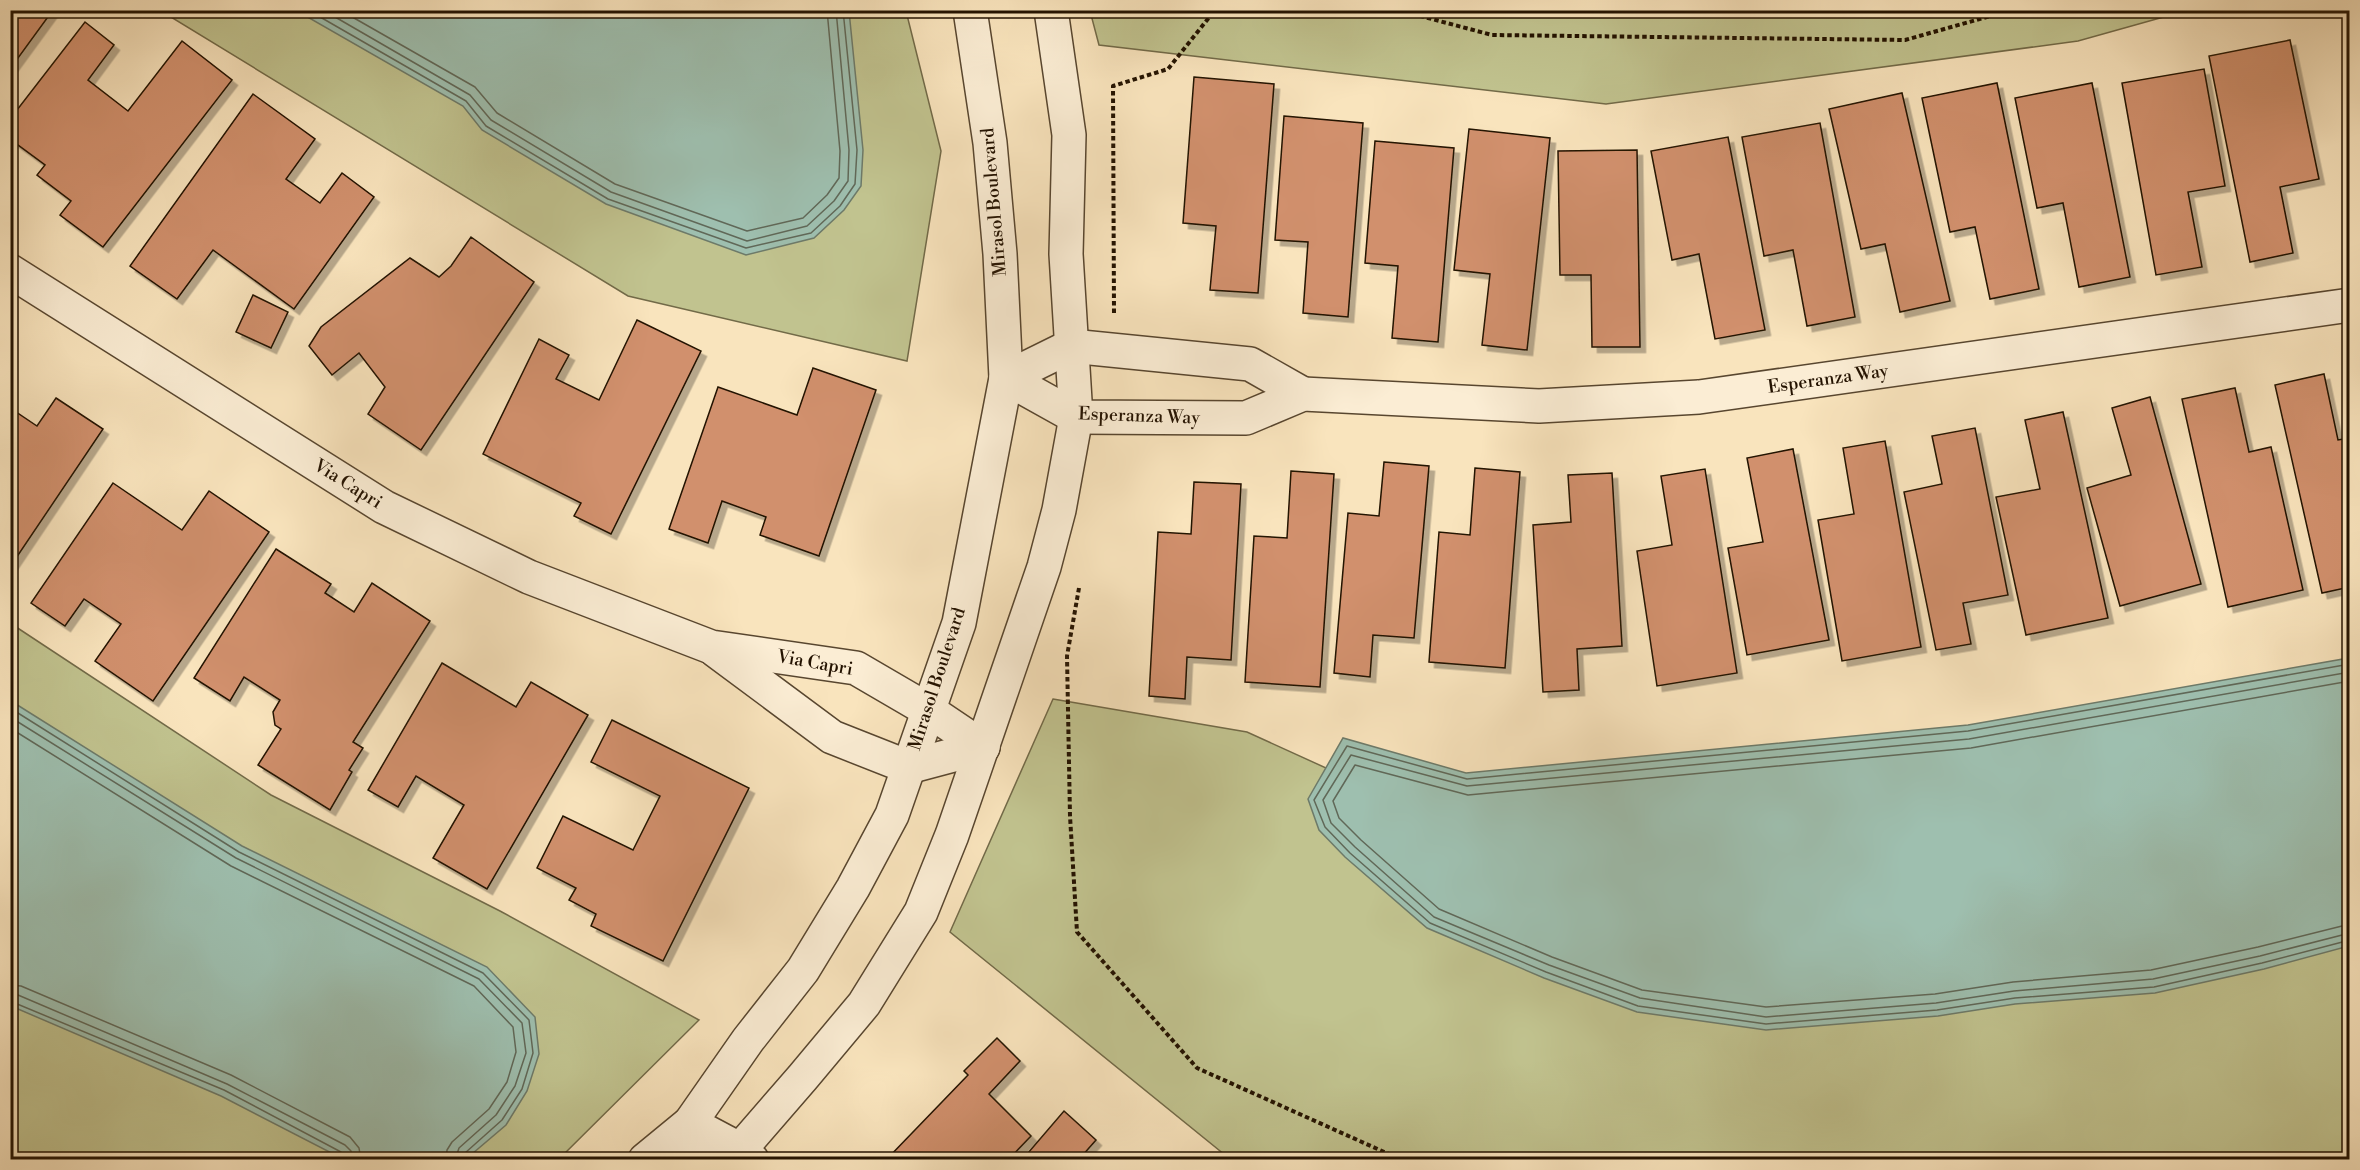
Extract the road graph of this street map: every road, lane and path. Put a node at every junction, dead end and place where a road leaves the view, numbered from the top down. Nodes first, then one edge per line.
1 (970, 10) edge
2 (1051, 10) edge
3 (1215, 10) edge
4 (1398, 10) edge
5 (2012, 10) edge
6 (10, 271) edge
7 (2349, 305) edge
8 (1071, 346) junction
9 (1114, 350) junction
10 (1006, 378) junction
11 (1303, 394) junction
12 (1076, 417) junction
13 (1081, 577) dead end
14 (711, 647) junction
15 (928, 710) junction
16 (984, 747) junction
17 (908, 767) junction
18 (690, 1123) junction
19 (741, 1156) edge
20 (645, 1160) edge
21 (699, 1160) edge
22 (1402, 1160) edge

1 - 10 street, Mirasol Boulevard
2 - 8 street
3 - 9 path
4 - 5 path
6 - 14 street, Via Capri
7 - 11 street, Esperanza Way
8 - 9 street, Esperanza Way
8 - 10 street
8 - 12 street
9 - 11 street, Esperanza Way
10 - 12 street, Esperanza Way
10 - 15 street, Mirasol Boulevard
11 - 12 street, Esperanza Way
12 - 16 street
13 - 22 path
14 - 15 street, Via Capri
14 - 17 street, Via Capri
15 - 16 street, Via Capri
15 - 17 street, Mirasol Boulevard
16 - 17 street
16 - 19 street
17 - 18 street, Mirasol Boulevard
18 - 19 street
18 - 20 street, Mirasol Boulevard
18 - 21 street

